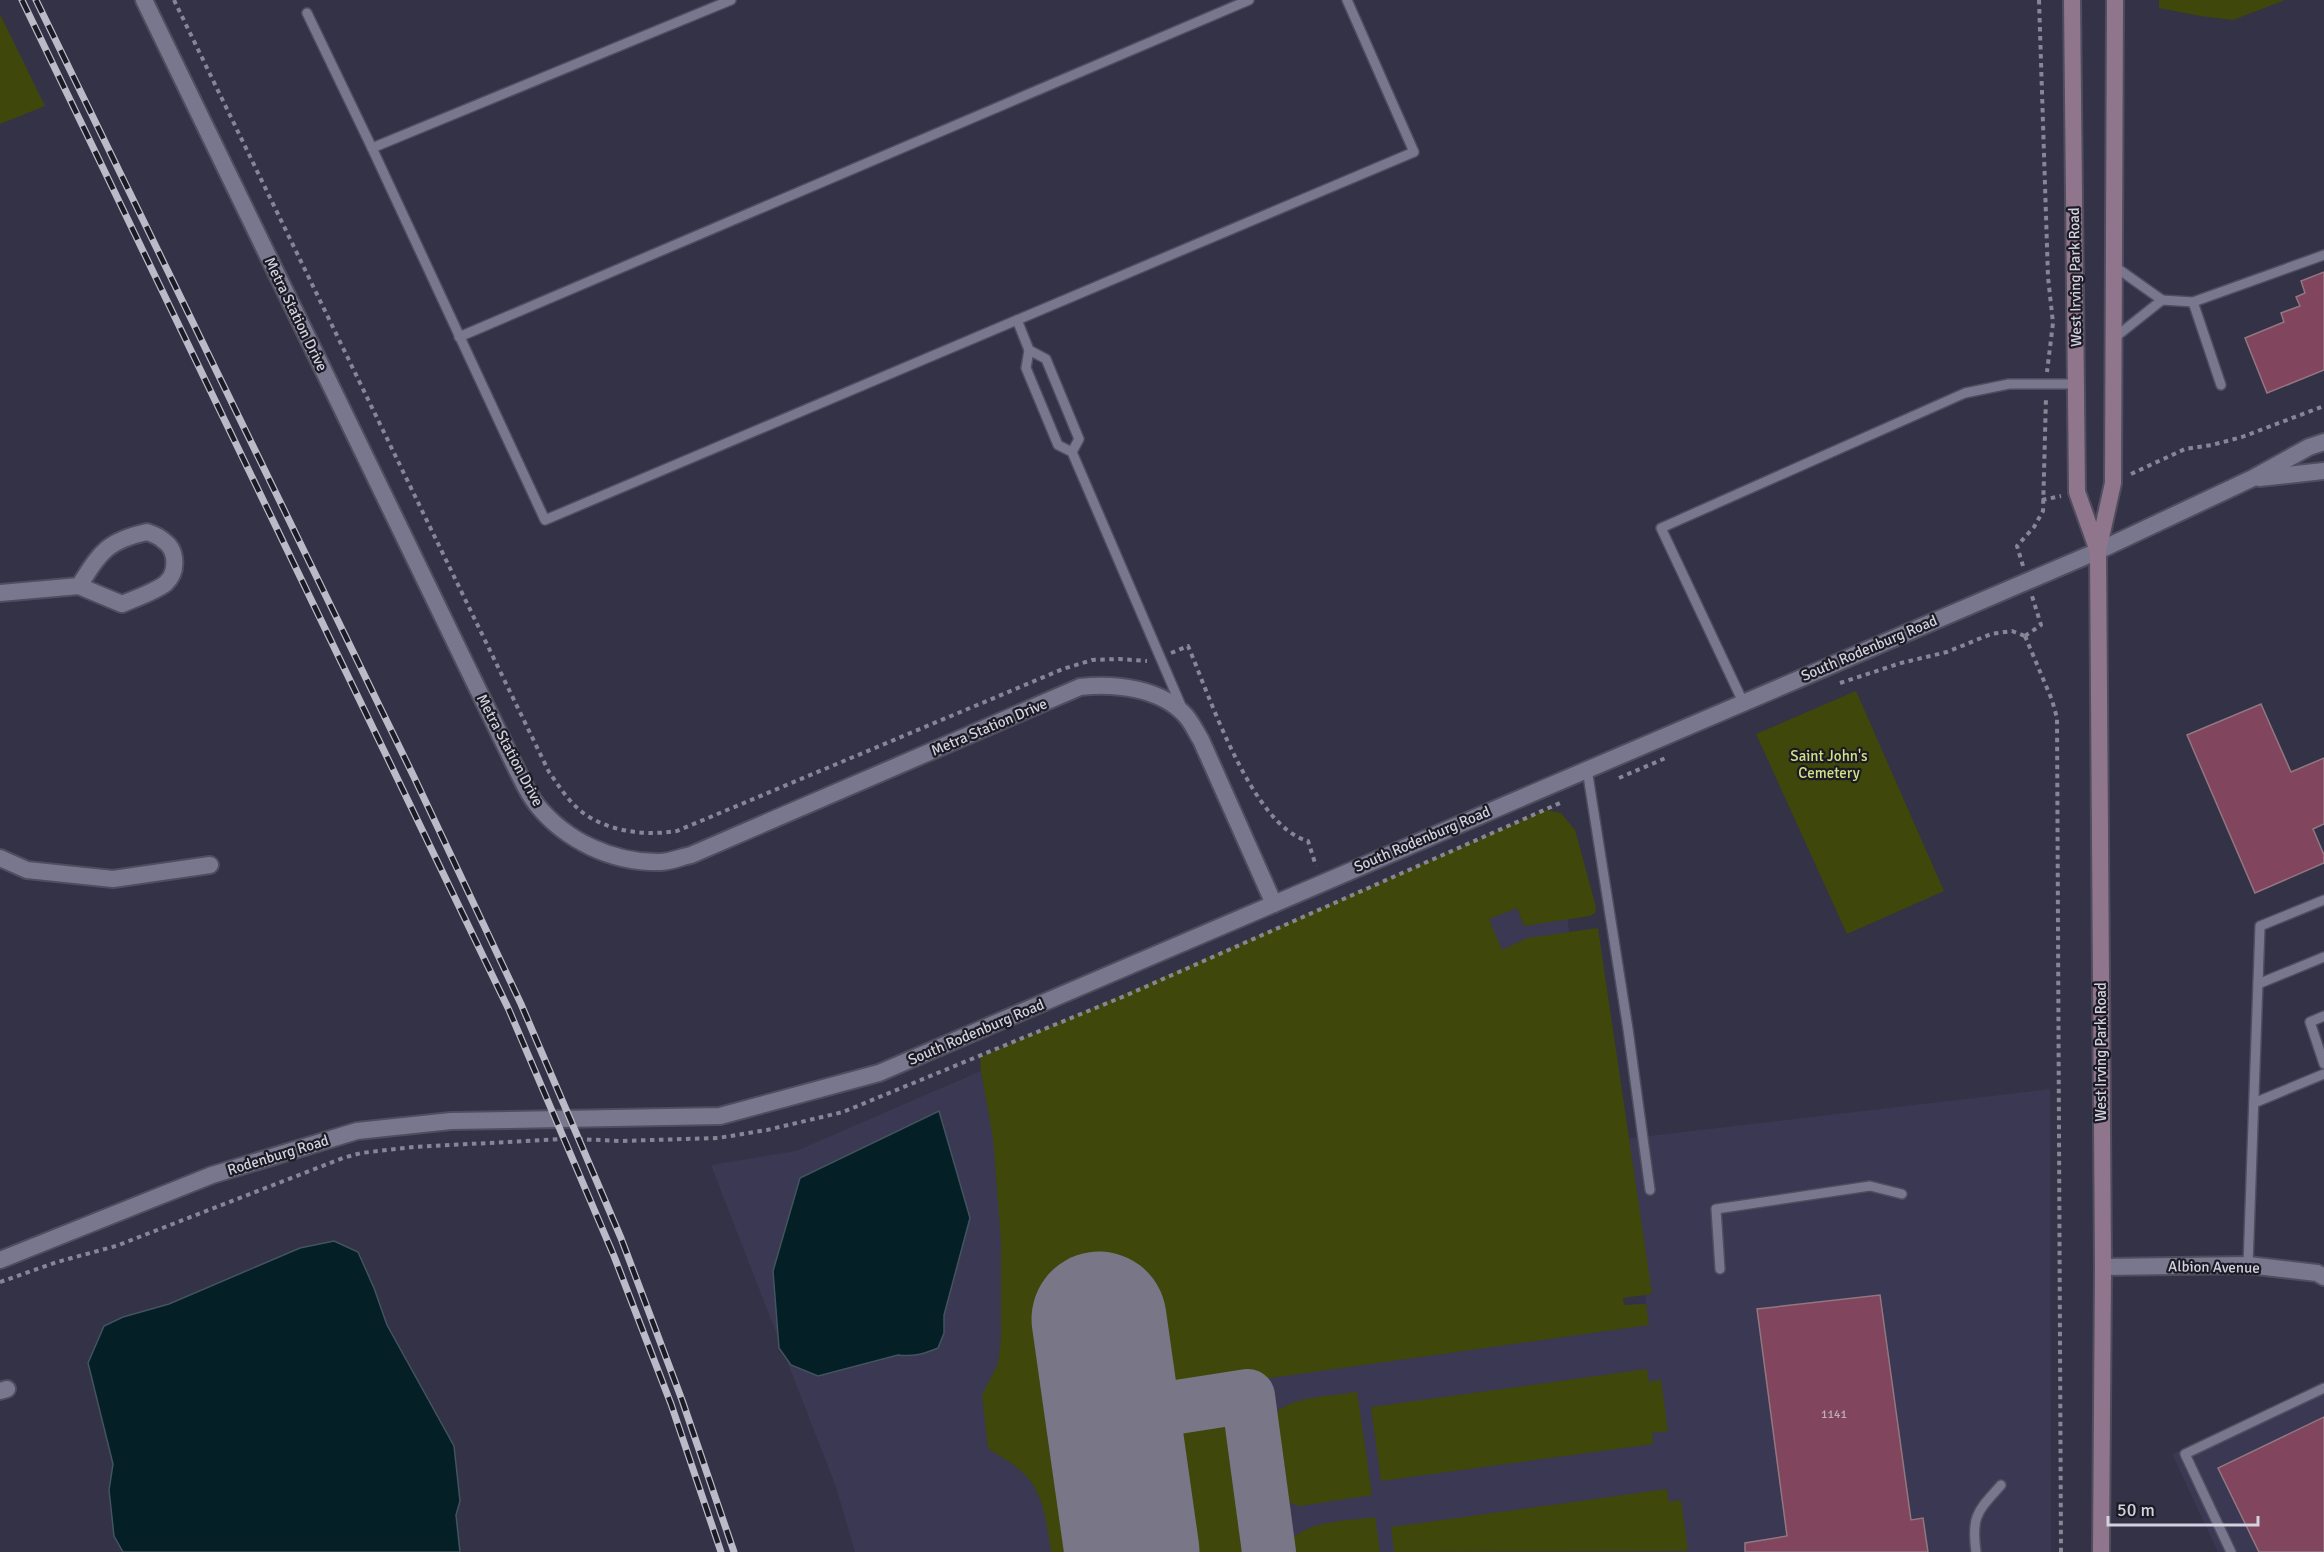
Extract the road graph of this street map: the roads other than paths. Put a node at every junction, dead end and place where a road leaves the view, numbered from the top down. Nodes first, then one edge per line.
1 (144, 0) edge
2 (731, 0) edge
3 (1249, 0) edge
4 (1347, 0) edge
5 (2072, 0) edge
6 (2115, 0) edge
7 (307, 13) dead end
8 (372, 148) junction
9 (2324, 255) edge
10 (2114, 266) junction
11 (2162, 300) junction
12 (2193, 302) junction
13 (1017, 320) junction
14 (459, 337) junction
15 (2114, 339) junction
16 (1029, 350) junction
17 (2076, 384) junction
18 (2221, 385) dead end
19 (2324, 442) edge
20 (1072, 452) junction
21 (2324, 471) edge
22 (2253, 478) junction
23 (2098, 551) junction
24 (79, 586) junction
25 (0, 593) edge
26 (1743, 702) junction
27 (1185, 716) junction
28 (1587, 769) junction
29 (0, 858) edge
30 (210, 865) dead end
31 (2324, 900) edge
32 (1274, 904) junction
33 (2324, 957) edge
34 (2258, 984) junction
35 (2324, 1016) edge
36 (2324, 1064) edge
37 (2324, 1074) edge
38 (2254, 1103) junction
39 (571, 1117) joint
40 (1650, 1190) dead end
41 (1902, 1194) dead end
42 (0, 1260) edge
43 (2248, 1265) junction
44 (2103, 1267) junction
45 (1720, 1269) dead end
46 (2324, 1277) edge
47 (2324, 1388) edge
48 (2001, 1485) dead end
49 (1976, 1552) edge
50 (2101, 1552) edge
51 (2231, 1552) edge

1 - 27 street, Metra Station Drive
2 - 8 lane
3 - 14 lane
4 - 13 lane
5 - 17 main road, West Irving Park Road
6 - 10 main road, West Irving Park Road
7 - 8 lane
8 - 14 lane
9 - 12 lane
10 - 11 lane
10 - 15 main road, West Irving Park Road
11 - 12 lane
11 - 15 lane
12 - 18 lane
13 - 14 lane
13 - 16 lane
15 - 23 main road, West Irving Park Road
16 - 20 lane
16 - 20 lane
17 - 23 main road, West Irving Park Road
17 - 26 lane
19 - 22 street, South Rodenburg Road
20 - 27 lane
21 - 22 street, South Rodenburg Road
22 - 23 street, South Rodenburg Road
23 - 26 street, South Rodenburg Road
23 - 44 main road, West Irving Park Road
24 - 24 street
24 - 25 street
26 - 28 street, South Rodenburg Road
27 - 32 street, Metra Station Drive
28 - 32 street, South Rodenburg Road
28 - 40 lane
29 - 30 street
31 - 34 lane
32 - 39 street, South Rodenburg Road
33 - 34 lane
34 - 38 lane
35 - 36 lane
37 - 38 lane
38 - 43 lane
39 - 42 street, Rodenburg Road
41 - 45 lane
43 - 44 street, Albion Avenue
43 - 46 street, Albion Avenue
44 - 50 main road, West Irving Park Road
47 - 51 lane
48 - 49 lane

